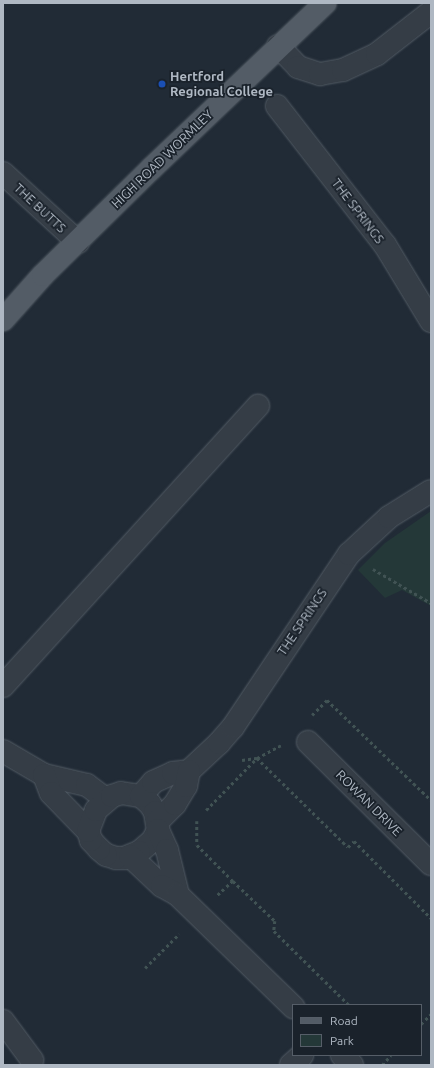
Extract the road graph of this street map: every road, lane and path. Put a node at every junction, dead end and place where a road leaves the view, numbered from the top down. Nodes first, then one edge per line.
1 (325, 3) edge
2 (431, 12) edge
3 (278, 46) junction
4 (277, 106) dead end
5 (3, 173) edge
6 (78, 242) junction
7 (3, 320) edge
8 (431, 321) edge
9 (258, 406) dead end
10 (431, 491) edge
11 (349, 554) junction
12 (431, 603) edge
13 (3, 686) edge
14 (308, 742) dead end
15 (3, 751) edge
16 (189, 771) junction
17 (44, 775) junction
18 (141, 796) junction
19 (107, 800) junction
20 (203, 813) dead end
21 (197, 818) dead end
22 (158, 826) junction
23 (88, 831) junction
24 (130, 856) junction
25 (431, 864) edge
26 (233, 880) junction
27 (178, 895) junction
28 (197, 916) junction
29 (431, 918) edge
30 (145, 968) dead end
31 (348, 1004) edge
32 (292, 1006) edge
33 (431, 1014) edge
34 (3, 1021) edge
35 (422, 1023) edge
36 (301, 1056) edge
37 (343, 1056) edge
38 (390, 1056) edge
39 (32, 1060) dead end
40 (292, 1065) edge
41 (352, 1065) edge
42 (382, 1065) edge

1 - 3 main road, HIGH ROAD WORMLEY
2 - 3 street
3 - 6 main road, HIGH ROAD WORMLEY
4 - 8 street, THE SPRINGS
5 - 6 street, THE BUTTS
6 - 7 main road, HIGH ROAD WORMLEY
9 - 13 street
10 - 11 street, THE SPRINGS
11 - 12 path
11 - 16 street, THE SPRINGS
14 - 25 street, ROWAN DRIVE
15 - 17 street
16 - 18 street
16 - 22 street, THE SPRINGS
17 - 19 street
17 - 23 street
18 - 19 street
18 - 22 street
19 - 23 street
20 - 29 path
21 - 26 path
22 - 24 street
22 - 27 street
23 - 24 street
24 - 27 street
26 - 28 path
26 - 31 path
27 - 28 street
28 - 30 path
28 - 32 street
33 - 35 path
34 - 39 street
36 - 40 street
37 - 41 street
38 - 42 path

